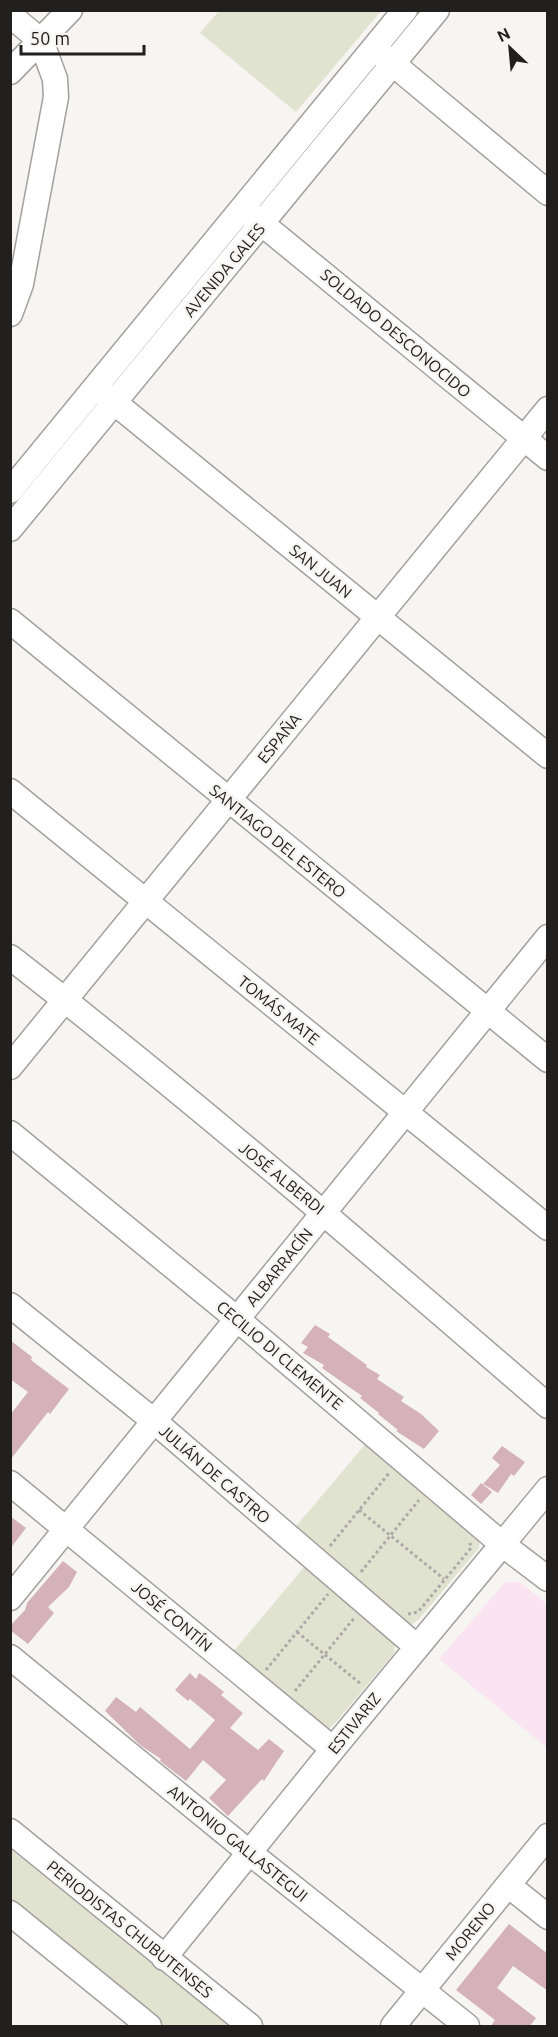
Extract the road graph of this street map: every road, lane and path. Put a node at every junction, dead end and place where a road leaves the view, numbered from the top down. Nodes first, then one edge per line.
1 (70, 10) edge
2 (405, 10) edge
3 (436, 10) edge
4 (10, 15) edge
5 (41, 41) junction
6 (374, 48) junction
7 (393, 64) junction
8 (10, 72) edge
9 (548, 193) edge
10 (244, 208) junction
11 (263, 224) junction
12 (11, 313) edge
13 (94, 387) junction
14 (115, 402) junction
15 (548, 409) edge
16 (523, 438) junction
17 (548, 458) edge
18 (10, 491) edge
19 (10, 529) edge
20 (377, 618) junction
21 (10, 621) edge
22 (548, 756) edge
23 (10, 791) edge
24 (228, 800) junction
25 (146, 901) junction
26 (548, 937) edge
27 (10, 957) edge
28 (65, 1000) junction
29 (488, 1011) junction
30 (548, 1060) edge
31 (10, 1067) edge
32 (406, 1113) junction
33 (10, 1133) edge
34 (324, 1212) junction
35 (548, 1228) edge
36 (10, 1305) edge
37 (237, 1319) junction
38 (548, 1406) edge
39 (154, 1421) junction
40 (383, 1464) dead end
41 (391, 1471) junction
42 (399, 1477) dead end
43 (10, 1483) edge
44 (548, 1489) edge
45 (422, 1496) dead end
46 (359, 1510) junction
47 (66, 1529) junction
48 (390, 1535) junction
49 (469, 1541) dead end
50 (502, 1544) junction
51 (327, 1550) dead end
52 (358, 1576) dead end
53 (548, 1579) edge
54 (444, 1580) junction
55 (329, 1593) dead end
56 (10, 1598) edge
57 (364, 1621) dead end
58 (394, 1628) junction
59 (297, 1632) junction
60 (417, 1647) junction
61 (325, 1655) junction
62 (10, 1657) edge
63 (257, 1666) dead end
64 (264, 1672) junction
65 (271, 1678) dead end
66 (363, 1686) dead end
67 (292, 1695) dead end
68 (333, 1749) junction
69 (10, 1831) edge
70 (548, 1836) edge
71 (250, 1853) junction
72 (508, 1885) junction
73 (10, 1913) edge
74 (548, 1917) edge
75 (164, 1958) junction
76 (422, 1990) junction
77 (149, 2026) edge
78 (250, 2026) edge
79 (393, 2026) edge
80 (467, 2026) edge

1 - 5 street
2 - 6 street, AVENIDA GALES
3 - 7 street, AVENIDA GALES
4 - 5 street
5 - 8 street
5 - 12 street
6 - 7 street
6 - 10 street, AVENIDA GALES
7 - 9 street
7 - 11 street, AVENIDA GALES
10 - 11 street, SOLDADO DESCONOCIDO
10 - 13 street, AVENIDA GALES
11 - 14 street, AVENIDA GALES
11 - 16 street, SOLDADO DESCONOCIDO
13 - 14 street, SAN JUAN
13 - 18 street, AVENIDA GALES
14 - 19 street, AVENIDA GALES
14 - 20 street, SAN JUAN
15 - 16 street, ESPAÑA
16 - 17 street, SOLDADO DESCONOCIDO
16 - 20 street, ESPAÑA
20 - 22 street, SAN JUAN
20 - 24 street, ESPAÑA
21 - 24 street, SANTIAGO DEL ESTERO
23 - 25 street, TOMÁS MATE
24 - 25 street, ESPAÑA
24 - 29 street, SANTIAGO DEL ESTERO
25 - 28 street, ESPAÑA
25 - 32 street, TOMÁS MATE
26 - 29 street, ALBARRACÍN
27 - 28 street, JOSÉ ALBERDI
28 - 31 street, ESPAÑA
28 - 34 street, JOSÉ ALBERDI
29 - 30 street, SANTIAGO DEL ESTERO
29 - 32 street, ALBARRACÍN
32 - 34 street, ALBARRACÍN
32 - 35 street, TOMÁS MATE
33 - 37 street, CECILIO DI CLEMENTE
34 - 37 street, ALBARRACÍN
34 - 38 street, JOSÉ ALBERDI
36 - 39 street, JULIÁN DE CASTRO
37 - 39 street, ALBARRACÍN
37 - 50 street, CECILIO DI CLEMENTE
39 - 47 street, ALBARRACÍN
39 - 58 street, JULIÁN DE CASTRO
40 - 41 path
41 - 42 path
41 - 46 path
43 - 47 street, JOSÉ CONTÍN
44 - 50 street, ESTIVARIZ
45 - 48 path
46 - 48 path
46 - 51 path
47 - 56 street, ALBARRACÍN
47 - 68 street, JOSÉ CONTÍN
48 - 52 path
48 - 54 path
49 - 54 path
50 - 53 street, CECILIO DI CLEMENTE
50 - 60 street, ESTIVARIZ
54 - 58 path
55 - 59 path
57 - 61 path
58 - 60 street, JULIÁN DE CASTRO
59 - 61 path
59 - 64 path
60 - 68 street, ESTIVARIZ
61 - 66 path
61 - 67 path
62 - 71 street, ANTONIO GALLASTEGUI
63 - 64 path
64 - 65 path
68 - 71 street, ESTIVARIZ
69 - 75 street, PERIODISTAS CHUBUTENSES
70 - 72 street, MORENO
71 - 75 street, ESTIVARIZ
71 - 76 street, ANTONIO GALLASTEGUI
72 - 74 street
72 - 76 street, MORENO
73 - 77 street
75 - 78 street, PERIODISTAS CHUBUTENSES
76 - 79 street, MORENO
76 - 80 street, ANTONIO GALLASTEGUI

